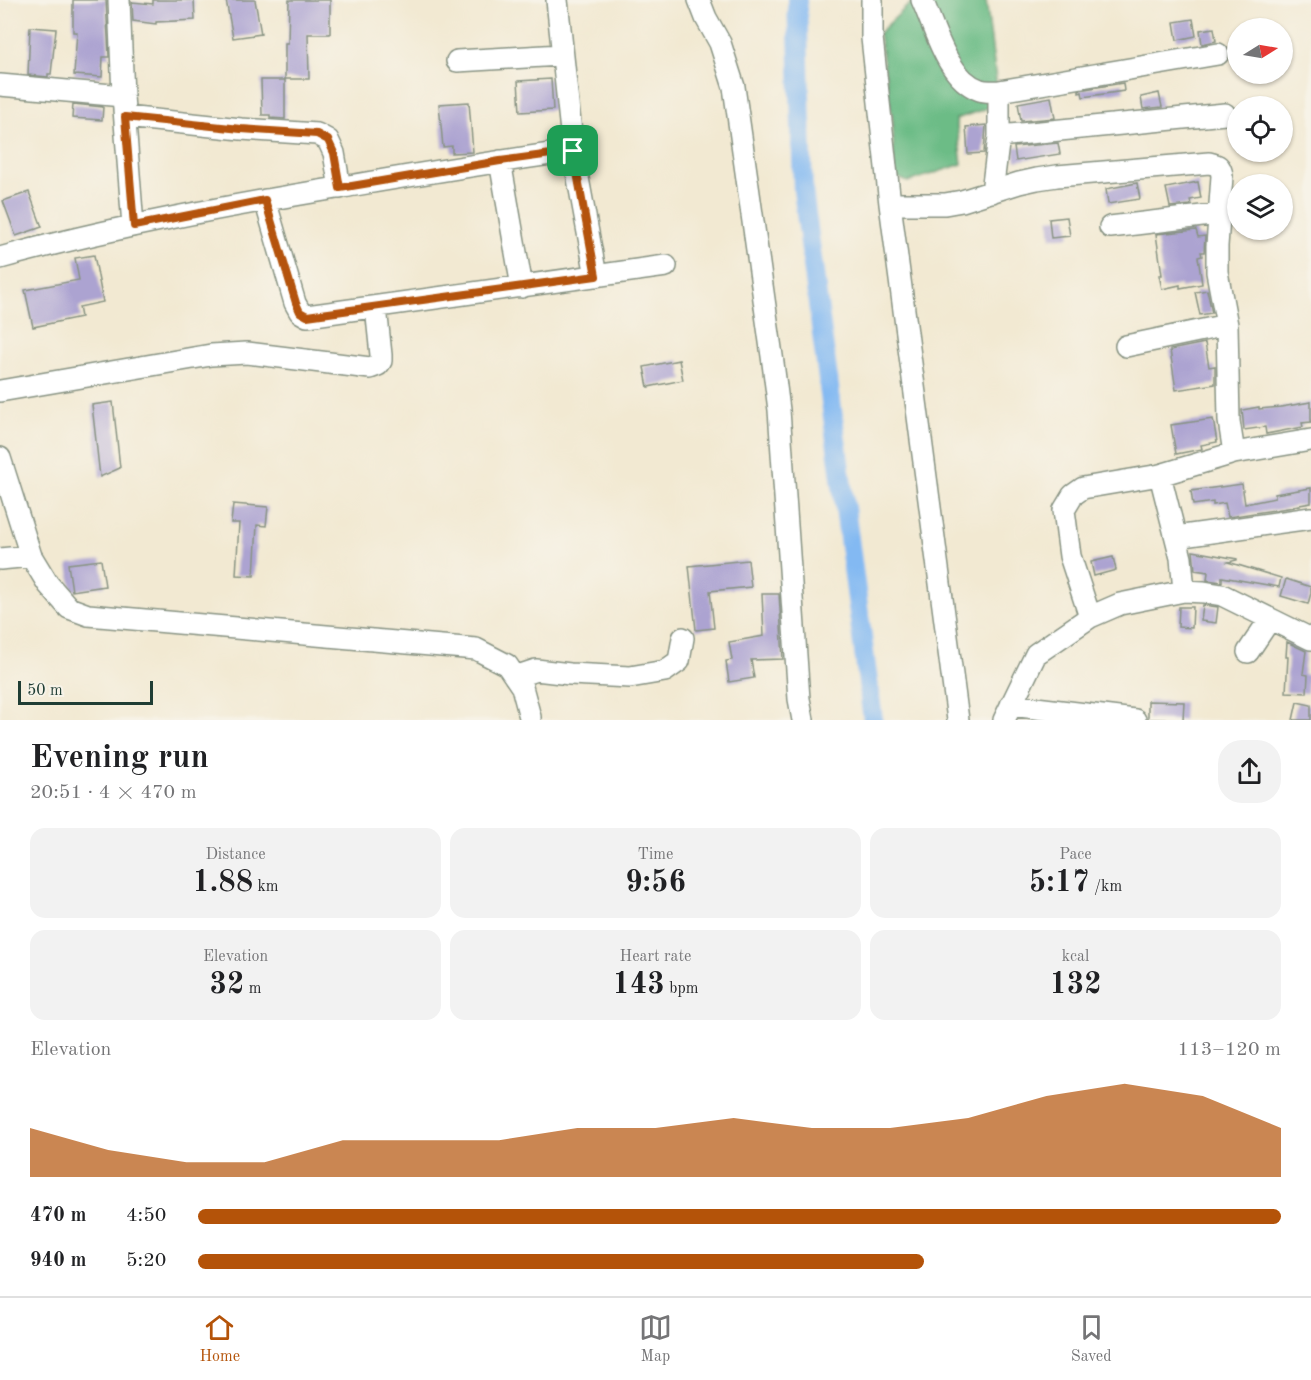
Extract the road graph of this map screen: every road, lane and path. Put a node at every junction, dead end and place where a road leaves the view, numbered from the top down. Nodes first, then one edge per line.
1 (119, 0) edge
2 (556, 0) edge
3 (699, 0) edge
4 (872, 0) edge
5 (922, 0) edge
6 (1218, 54) dead end
7 (561, 55) junction
8 (457, 61) dead end
9 (0, 85) edge
10 (999, 91) junction
11 (123, 96) junction
12 (1226, 114) dead end
13 (125, 117) junction
14 (999, 135) junction
15 (573, 151) junction
16 (500, 161) junction
17 (340, 188) junction
18 (992, 192) junction
19 (265, 200) junction
20 (890, 204) junction
21 (1219, 214) junction
22 (134, 226) junction
23 (1110, 227) dead end
24 (0, 258) edge
25 (666, 266) dead end
26 (596, 276) junction
27 (522, 287) junction
28 (376, 307) junction
29 (1226, 320) junction
30 (1168, 325) dead end
31 (1126, 346) dead end
32 (0, 391) edge
33 (1311, 440) edge
34 (1234, 453) junction
35 (0, 458) edge
36 (1160, 475) junction
37 (1311, 518) edge
38 (1176, 537) junction
39 (31, 556) junction
40 (0, 559) edge
41 (1184, 591) junction
42 (1090, 617) junction
43 (1270, 619) junction
44 (683, 638) dead end
45 (1311, 639) edge
46 (1248, 652) dead end
47 (515, 677) junction
48 (1007, 713) edge
49 (530, 720) edge
50 (803, 720) edge
51 (958, 720) edge
52 (1135, 720) edge

1 - 11 street
2 - 7 street
3 - 50 street
4 - 20 street
5 - 10 street
6 - 10 street
7 - 8 street
7 - 15 street
9 - 11 street
10 - 14 street
11 - 13 street
12 - 14 street
13 - 17 street
13 - 22 street
14 - 18 street
15 - 16 street
15 - 26 street
16 - 17 street
16 - 27 street
17 - 19 street
18 - 20 street
18 - 21 street
19 - 22 street
19 - 28 street
20 - 51 street
21 - 23 street
21 - 29 street
22 - 24 street
25 - 26 street
26 - 27 street
27 - 28 street
28 - 32 street
29 - 30 street
29 - 31 street
29 - 34 street
33 - 34 street
34 - 36 street
35 - 39 street
36 - 38 street
36 - 42 street
37 - 38 street
38 - 41 street
39 - 40 street
39 - 47 street
41 - 42 street
41 - 43 street
42 - 48 street
43 - 45 street
43 - 46 street
44 - 47 street
47 - 49 street
48 - 52 street

